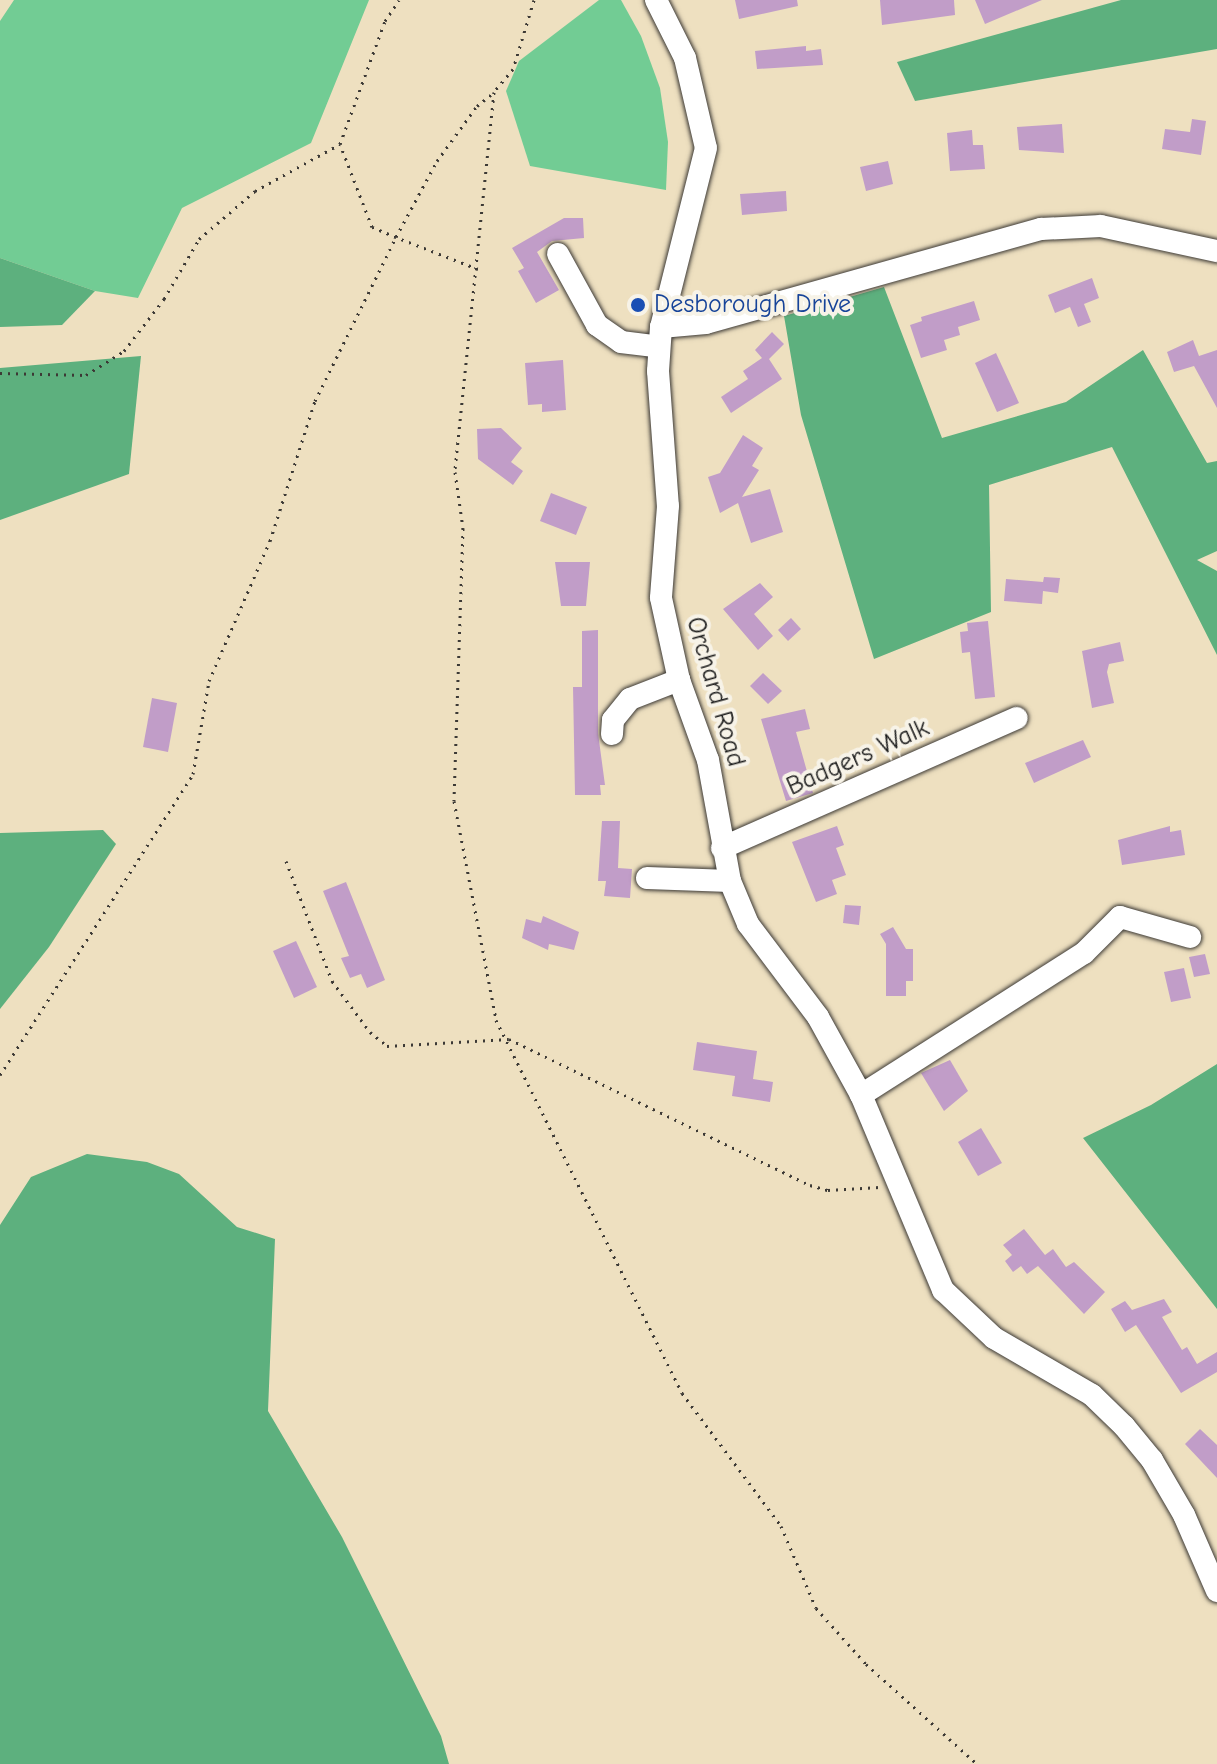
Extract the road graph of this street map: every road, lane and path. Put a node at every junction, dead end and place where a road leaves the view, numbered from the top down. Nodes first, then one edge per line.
1 (399, 0) edge
2 (534, 0) edge
3 (656, 0) edge
4 (494, 92) junction
5 (340, 144) junction
6 (396, 237) junction
7 (1217, 251) edge
8 (558, 254) dead end
9 (478, 269) junction
10 (660, 337) junction
11 (0, 373) edge
12 (679, 680) junction
13 (1017, 718) dead end
14 (612, 734) dead end
15 (722, 848) junction
16 (286, 861) dead end
17 (647, 878) dead end
18 (730, 881) junction
19 (1190, 937) dead end
20 (509, 1039) junction
21 (0, 1075) edge
22 (861, 1095) junction
23 (900, 1186) junction
24 (1217, 1591) edge
25 (977, 1764) edge

1 - 5 path
2 - 4 path
3 - 10 street, Orchard Road
4 - 6 path
4 - 9 path
5 - 6 path
5 - 11 path
6 - 9 path
6 - 21 path
7 - 10 street
8 - 10 street
9 - 20 path
10 - 12 street, Orchard Road
12 - 14 street
12 - 15 street, Orchard Road
13 - 15 street, Badgers Walk
15 - 18 street, Orchard Road
16 - 20 path
17 - 18 street
18 - 22 street, Orchard Road
19 - 22 street
20 - 23 path
20 - 25 path
22 - 23 street, Orchard Road
23 - 24 street, Orchard Road

